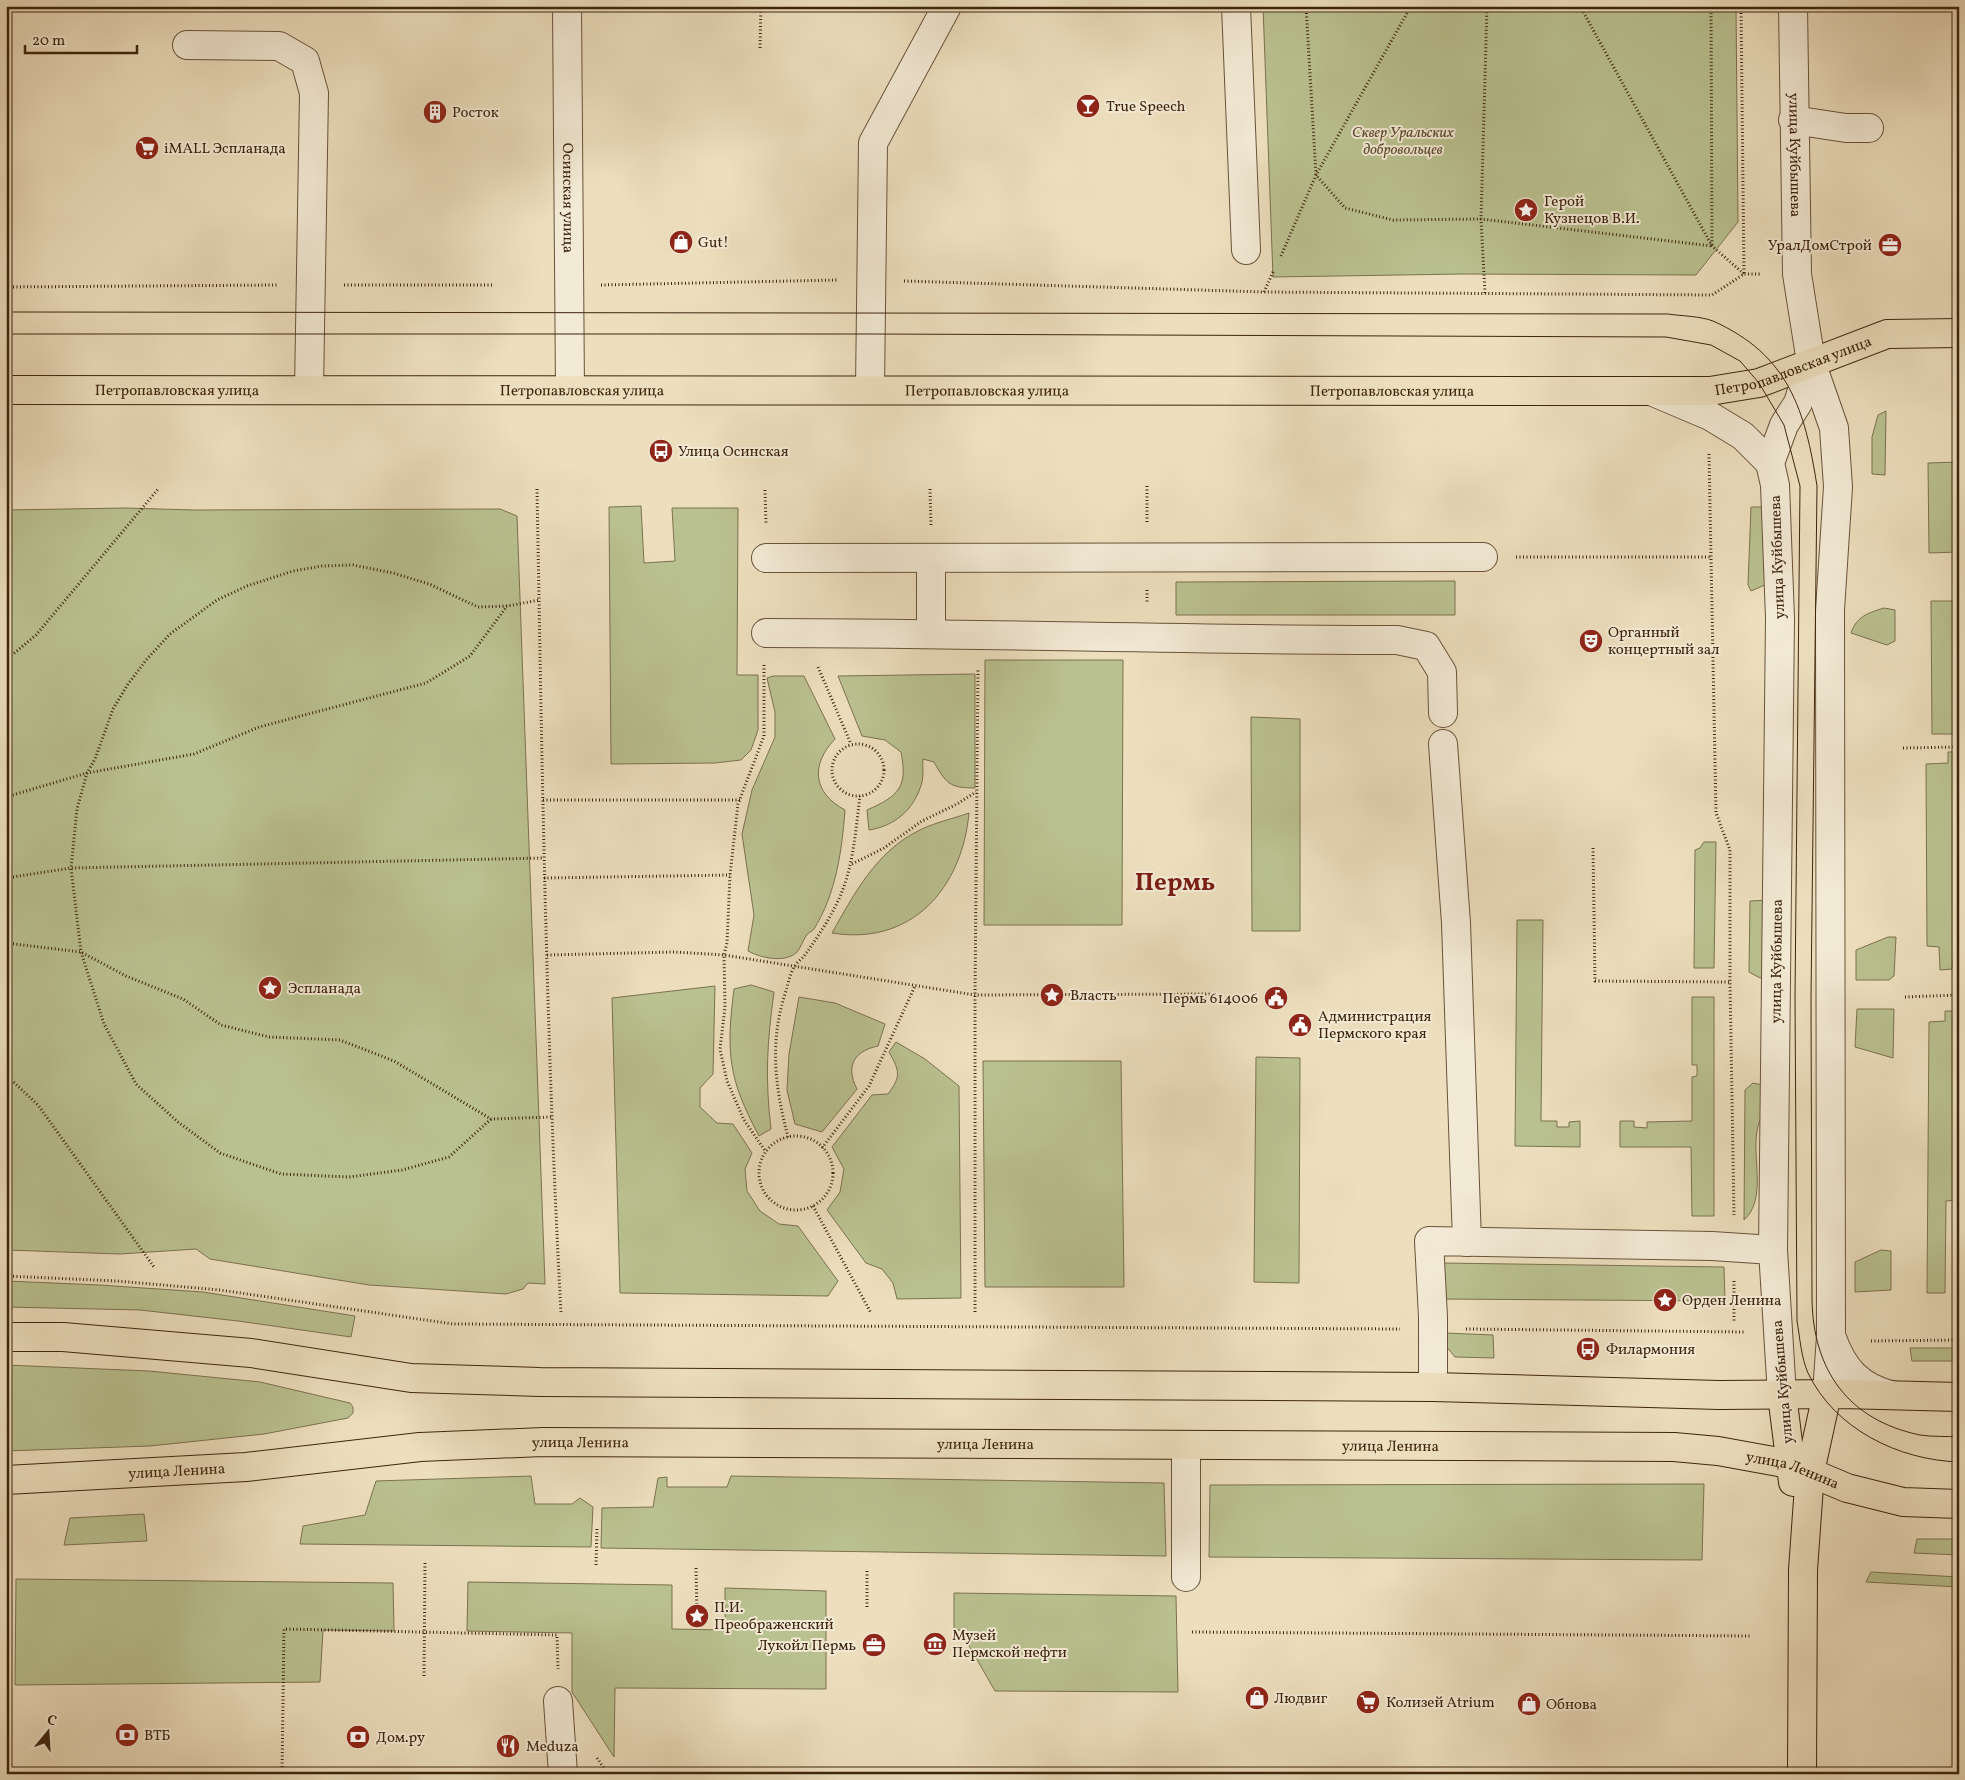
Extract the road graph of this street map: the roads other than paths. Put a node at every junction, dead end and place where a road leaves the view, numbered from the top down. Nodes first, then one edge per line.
1 (567, 6) edge
2 (947, 6) edge
3 (1236, 6) edge
4 (1793, 6) edge
5 (187, 45) dead end
6 (1793, 120) junction
7 (1869, 128) dead end
8 (1246, 250) dead end
9 (1959, 333) edge
10 (1811, 362) junction
11 (870, 389) junction
12 (6, 390) edge
13 (309, 390) junction
14 (570, 390) junction
15 (1651, 391) junction
16 (1770, 463) junction
17 (766, 558) dead end
18 (931, 558) junction
19 (1483, 558) road end
20 (779, 633) road end
21 (931, 633) junction
22 (1443, 713) dead end
23 (1443, 744) dead end
24 (1466, 1242) junction
25 (1773, 1250) junction
26 (1831, 1336) junction
27 (6, 1337) edge
28 (1434, 1387) junction
29 (1827, 1394) junction
30 (1782, 1395) junction
31 (1895, 1396) junction
32 (1959, 1397) edge
33 (1186, 1445) junction
34 (1800, 1468) junction
35 (6, 1480) edge
36 (1959, 1504) edge
37 (1186, 1577) dead end
38 (558, 1701) road end
39 (563, 1774) edge
40 (1802, 1774) edge

1 - 14 street, Осинская улица
2 - 11 street
3 - 8 street
4 - 6 street, улица Куйбышева
5 - 13 street
6 - 7 street
6 - 10 street, улица Куйбышева
9 - 10 main road, Петропавловская улица
10 - 15 main road, Петропавловская улица
10 - 16 street, улица Куйбышева
10 - 26 street, улица Куйбышева
11 - 14 main road, Петропавловская улица
11 - 15 main road, Петропавловская улица
12 - 13 main road, Петропавловская улица
13 - 14 main road, Петропавловская улица
15 - 16 street
16 - 25 street, улица Куйбышева
17 - 18 street
18 - 19 street
18 - 21 street
20 - 21 street
21 - 22 street
23 - 24 street
24 - 25 street
24 - 28 street
25 - 30 street, улица Куйбышева
26 - 29 street, улица Куйбышева
26 - 31 street
27 - 28 main road
28 - 30 main road
29 - 30 main road
29 - 31 main road
29 - 34 main road, улица Куйбышева
30 - 34 main road, улица Куйбышева
31 - 32 main road
33 - 34 main road, улица Ленина
33 - 35 main road, улица Ленина
33 - 37 street
34 - 36 main road, улица Ленина
34 - 40 main road, улица Куйбышева
38 - 39 street

